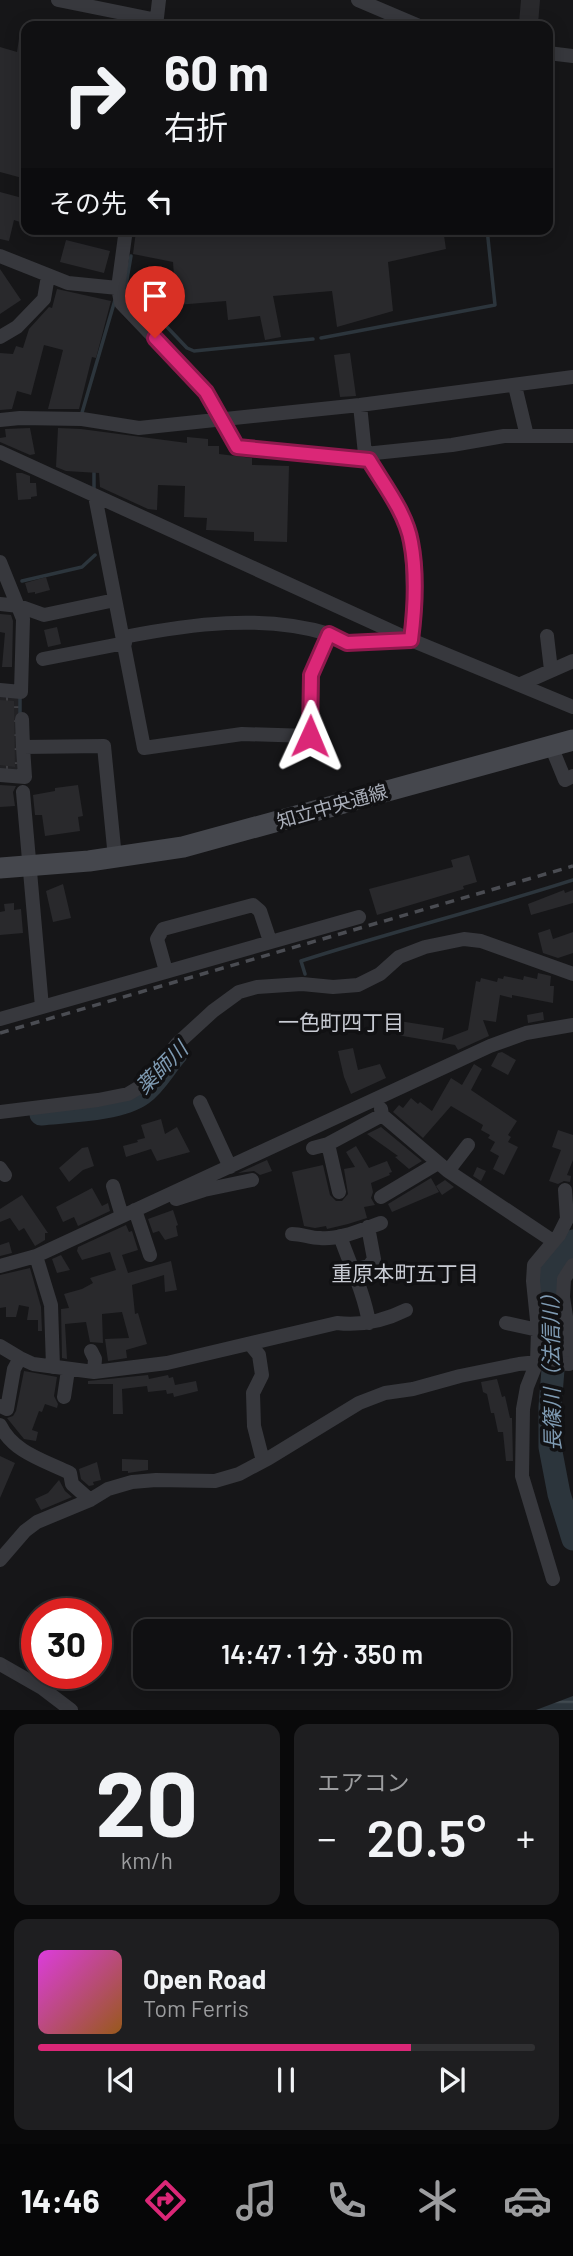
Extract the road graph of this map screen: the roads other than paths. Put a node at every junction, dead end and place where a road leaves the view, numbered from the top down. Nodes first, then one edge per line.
1 (58, 0) edge
2 (159, 0) edge
3 (358, 0) edge
4 (148, 21) edge
5 (157, 21) edge
6 (407, 21) edge
7 (553, 54) edge
8 (573, 56) edge
9 (125, 235) edge
10 (0, 256) edge
11 (48, 276) junction
12 (118, 288) junction
13 (0, 337) edge
14 (573, 377) edge
15 (515, 386) junction
16 (360, 405) junction
17 (0, 420) edge
18 (224, 421) junction
19 (527, 436) junction
20 (573, 436) edge
21 (0, 452) edge
22 (367, 457) junction
23 (95, 496) junction
24 (0, 562) edge
25 (115, 600) junction
26 (0, 604) edge
27 (19, 606) junction
28 (329, 634) junction
29 (547, 636) dead end
30 (124, 640) junction
31 (411, 640) junction
32 (43, 659) dead end
33 (573, 661) edge
34 (551, 670) junction
35 (521, 684) junction
36 (0, 690) edge
37 (573, 707) edge
38 (22, 719) dead end
39 (573, 740) edge
40 (551, 746) junction
41 (23, 747) junction
42 (0, 775) edge
43 (573, 776) edge
44 (23, 792) dead end
45 (115, 858) junction
46 (0, 868) edge
47 (28, 868) junction
48 (359, 917) dead end
49 (270, 941) junction
50 (166, 971) junction
51 (573, 974) edge
52 (42, 1007) junction
53 (0, 1020) edge
54 (573, 1025) edge
55 (380, 1097) junction
56 (200, 1102) dead end
57 (0, 1112) edge
58 (382, 1115) junction
59 (328, 1144) junction
60 (468, 1145) dead end
61 (313, 1148) dead end
62 (230, 1167) junction
63 (443, 1167) junction
64 (253, 1180) dead end
65 (113, 1185) dead end
66 (565, 1190) dead end
67 (339, 1192) dead end
68 (167, 1195) junction
69 (381, 1197) dead end
70 (129, 1213) junction
71 (292, 1234) dead end
72 (340, 1236) junction
73 (553, 1241) junction
74 (149, 1255) dead end
75 (36, 1256) junction
76 (573, 1265) edge
77 (0, 1266) edge
78 (351, 1270) junction
79 (406, 1310) dead end
80 (369, 1323) junction
81 (506, 1323) dead end
82 (538, 1330) junction
83 (250, 1344) junction
84 (0, 1346) edge
85 (91, 1351) dead end
86 (20, 1358) junction
87 (537, 1362) junction
88 (519, 1364) junction
89 (53, 1367) junction
90 (68, 1370) junction
91 (94, 1372) junction
92 (527, 1387) junction
93 (64, 1397) dead end
94 (0, 1406) edge
95 (0, 1424) edge
96 (263, 1461) junction
97 (90, 1500) junction
98 (0, 1560) edge
99 (553, 1579) dead end
100 (0, 1664) edge
101 (71, 1710) edge

1 - 4 street
2 - 5 street
3 - 6 street
7 - 8 street
9 - 12 street
10 - 11 street
11 - 12 street
11 - 13 street
12 - 18 street
14 - 15 street
15 - 16 street
15 - 19 street
16 - 18 street
16 - 22 street
17 - 18 street
18 - 22 street
19 - 20 street
19 - 22 street
21 - 23 street
22 - 31 street
23 - 25 street
23 - 31 street
24 - 27 street
25 - 27 street
25 - 30 street
26 - 27 street
27 - 36 street
28 - 30 street
28 - 30 street
28 - 31 street
29 - 34 street
30 - 32 street
31 - 35 street
33 - 34 street
34 - 35 street
35 - 37 street
38 - 41 street
39 - 40 street, 知立中央通線
40 - 43 street
40 - 45 street, 知立中央通線
41 - 42 street
41 - 45 street
44 - 47 street
45 - 47 street, 知立中央通線
46 - 47 street, 知立中央通線
47 - 52 street
48 - 49 street
49 - 50 street
49 - 50 street
50 - 52 street
51 - 57 street
52 - 53 street
54 - 55 street
55 - 58 street
55 - 62 street
56 - 62 street
58 - 59 street
58 - 63 street
59 - 61 street
59 - 67 street
60 - 63 street
62 - 68 street
63 - 69 street
63 - 73 street
64 - 68 street
65 - 70 street
66 - 73 street
68 - 70 street
70 - 74 street
70 - 75 street
71 - 72 street
72 - 78 street
72 - 78 street
73 - 82 street
75 - 77 street
75 - 89 street
76 - 87 street
78 - 80 street
79 - 80 street
80 - 83 street
81 - 82 street
82 - 87 street
83 - 91 street
83 - 96 street
84 - 86 street
85 - 91 street
86 - 89 street
86 - 94 street
87 - 88 street
87 - 92 street
88 - 92 street
88 - 96 street
89 - 90 street
90 - 91 street
90 - 93 street
92 - 99 street
95 - 97 street
96 - 97 street
97 - 98 street
100 - 101 street

